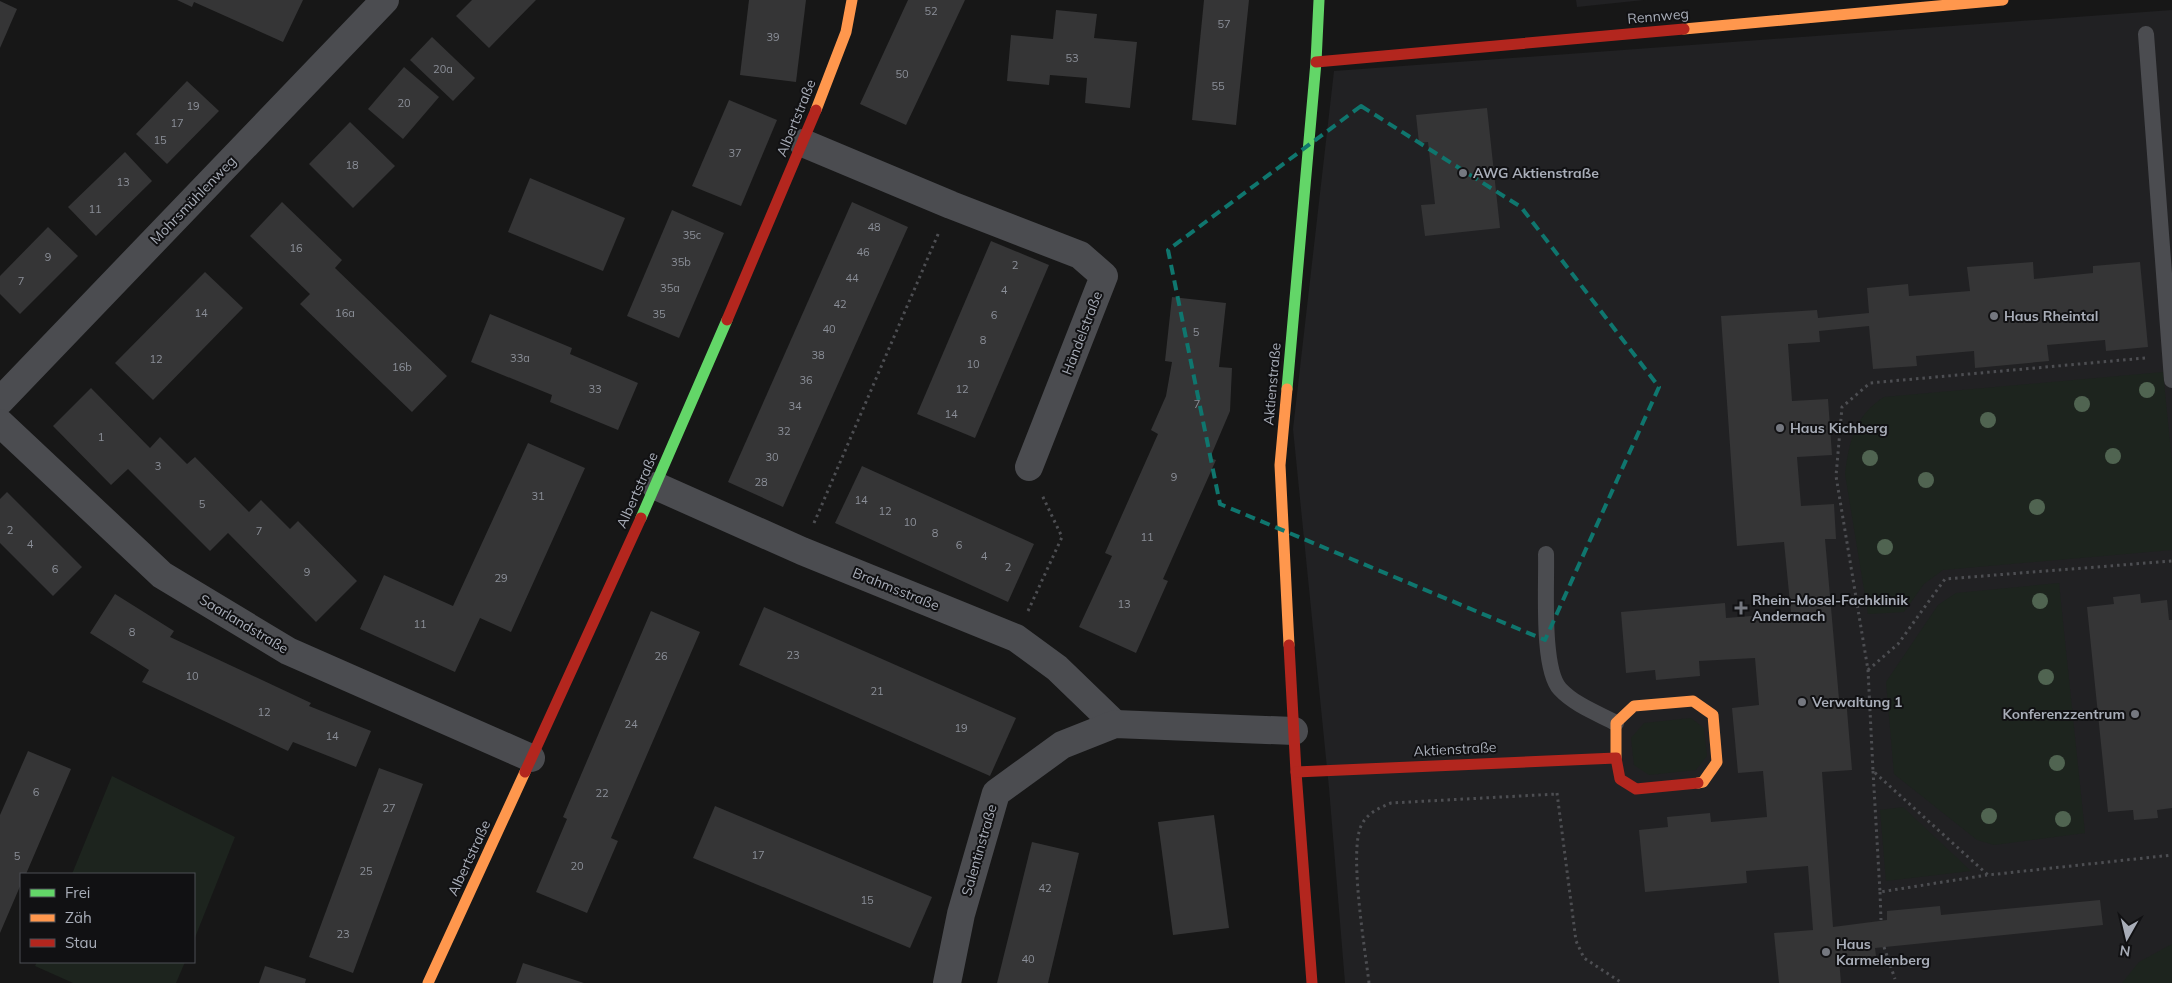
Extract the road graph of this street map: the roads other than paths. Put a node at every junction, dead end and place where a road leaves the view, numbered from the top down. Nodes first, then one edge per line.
1 (386, 0) edge
2 (852, 0) edge
3 (1319, 0) edge
4 (2003, 0) edge
5 (2146, 34) dead end
6 (1316, 62) junction
7 (803, 143) junction
8 (2172, 380) edge
9 (0, 401) edge
10 (0, 423) edge
11 (1029, 467) road end
12 (656, 486) junction
13 (1546, 554) dead end
14 (1616, 723) junction
15 (1115, 724) junction
16 (1294, 731) junction
17 (531, 758) junction
18 (1616, 758) junction
19 (1296, 772) junction
20 (428, 983) edge
21 (947, 983) edge
22 (1312, 983) edge

1 - 9 street, Mohrsmühlenweg
2 - 7 street, Albertstraße
3 - 6 street, Aktienstraße
4 - 6 street, Rennweg
5 - 8 lane
6 - 16 street, Aktienstraße
7 - 11 street, Händelstraße
7 - 12 street, Albertstraße
10 - 17 street, Saarlandstraße
12 - 15 street, Brahmsstraße
12 - 17 street, Albertstraße
13 - 14 lane
14 - 18 street
14 - 18 street
15 - 16 street, Salentinstraße
15 - 21 street, Salentinstraße
16 - 19 street, Aktienstraße
17 - 20 street, Albertstraße
18 - 19 street, Aktienstraße
19 - 22 street, Aktienstraße

